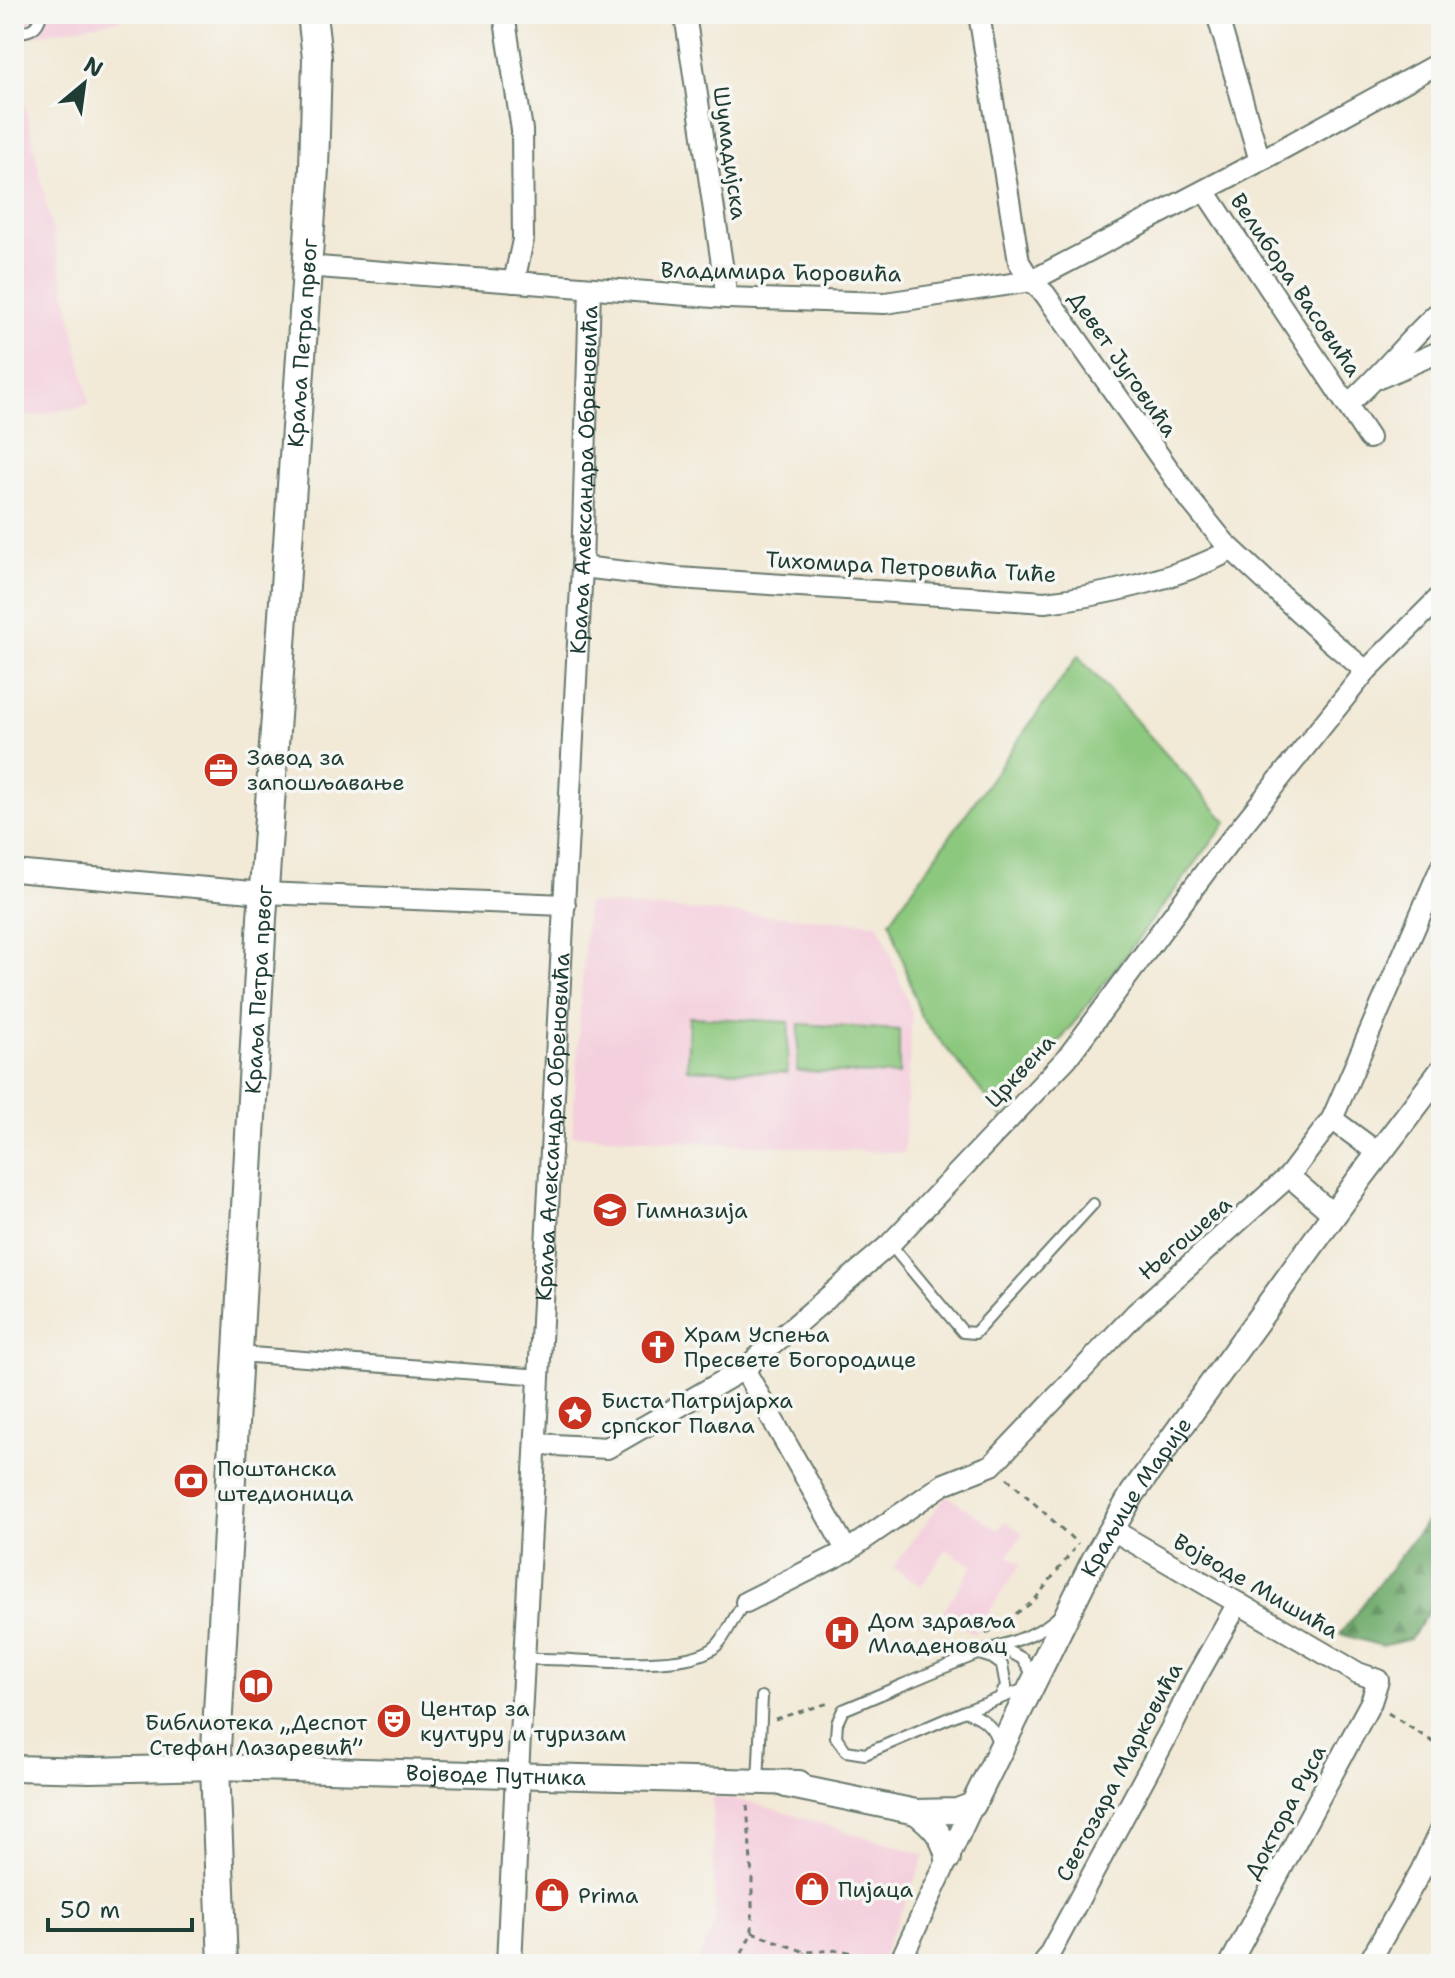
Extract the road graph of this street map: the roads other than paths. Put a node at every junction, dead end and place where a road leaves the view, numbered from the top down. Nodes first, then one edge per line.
1 (41, 14) edge
2 (312, 14) edge
3 (504, 14) edge
4 (685, 14) edge
5 (979, 14) edge
6 (1217, 14) edge
7 (14, 33) edge
8 (1441, 62) edge
9 (1260, 161) junction
10 (1205, 191) junction
11 (305, 266) junction
12 (1031, 281) junction
13 (514, 282) junction
14 (590, 288) junction
15 (727, 298) junction
16 (1441, 310) edge
17 (1441, 351) edge
18 (1378, 379) junction
19 (1347, 405) junction
20 (1369, 438) dead end
21 (1231, 550) junction
22 (582, 567) junction
23 (1441, 596) edge
24 (1366, 671) junction
25 (1441, 867) edge
26 (14, 871) edge
27 (263, 893) junction
28 (565, 905) junction
29 (1441, 1072) edge
30 (1332, 1119) junction
31 (1378, 1153) junction
32 (1289, 1176) junction
33 (1093, 1204) dead end
34 (1334, 1215) junction
35 (890, 1244) junction
36 (238, 1354) junction
37 (744, 1369) junction
38 (541, 1377) junction
39 (537, 1444) junction
40 (1111, 1529) junction
41 (847, 1551) junction
42 (746, 1602) joint
43 (1238, 1603) junction
44 (1072, 1604) junction
45 (1001, 1647) junction
46 (979, 1653) junction
47 (524, 1659) junction
48 (1378, 1680) joint
49 (1033, 1684) junction
50 (762, 1697) dead end
51 (999, 1699) junction
52 (965, 1711) junction
53 (999, 1752) junction
54 (215, 1767) junction
55 (14, 1768) edge
56 (518, 1774) junction
57 (753, 1783) junction
58 (786, 1785) junction
59 (976, 1797) junction
60 (916, 1812) junction
61 (1441, 1828) edge
62 (1436, 1856) edge
63 (948, 1858) junction
64 (223, 1964) edge
65 (509, 1964) edge
66 (899, 1964) edge
67 (1044, 1964) edge
68 (1230, 1964) edge
69 (1368, 1964) edge

1 - 7 lane
2 - 11 main road, Краља Петра првог
3 - 13 street
4 - 15 street, Шумадијска
5 - 12 street, Девет Југовића
6 - 9 street, Велибора Васовића
8 - 9 street, Владимира Ћоровића
9 - 10 street, Владимира Ћоровића
10 - 12 street, Владимира Ћоровића
10 - 19 street, Велибора Васовића
11 - 13 street, Владимира Ћоровића
11 - 27 main road, Краља Петра првог
12 - 15 street, Владимира Ћоровића
12 - 21 street, Девет Југовића
13 - 14 street, Владимира Ћоровића
14 - 15 street, Владимира Ћоровића
14 - 22 street, Краља Александра Обреновића
16 - 18 street, Велибора Васовића
17 - 18 street, Велибора Васовића
18 - 19 street, Велибора Васовића
19 - 20 street, Велибора Васовића
21 - 22 street, Тихомира Петровића Тиће
21 - 24 street, Девет Југовића
22 - 28 street, Краља Александра Обреновића
23 - 24 street, Црквена
24 - 35 street, Црквена
25 - 30 street, Његошева
26 - 27 street
27 - 28 street
27 - 36 main road, Краља Петра првог
28 - 38 street, Краља Александра Обреновића
29 - 31 street, Краљице Марије
30 - 31 street
30 - 32 street, Његошева
31 - 34 street, Краљице Марије
32 - 34 street
32 - 41 street, Његошева
33 - 35 lane
34 - 40 street, Краљице Марије
35 - 37 street, Црквена
36 - 38 street
36 - 54 main road, Краља Петра првог
37 - 39 street, Црквена
37 - 41 street
38 - 39 street, Краља Александра Обреновића
39 - 47 street, Краља Александра Обреновића
40 - 43 street, Војводе Мишића
40 - 44 street, Краљице Марије
41 - 42 street, Његошева
42 - 47 lane
43 - 48 street, Војводе Мишића
43 - 67 street, Светозара Марковића
44 - 45 lane
44 - 49 street, Краљице Марије
45 - 46 lane
45 - 49 lane
46 - 51 lane
46 - 52 lane
47 - 56 street, Краља Александра Обреновића
48 - 68 street, Доктора Руса
49 - 51 lane
49 - 53 street, Краљице Марије
50 - 57 lane
51 - 52 lane
52 - 53 lane
53 - 59 street, Краљице Марије
54 - 55 street, Војводе Путника
54 - 56 street, Војводе Путника
54 - 64 main road, Краља Петра првог
56 - 57 street, Војводе Путника
56 - 65 street, Краља Александра Обреновића
57 - 58 street, Војводе Путника
58 - 59 street, Војводе Путника
58 - 60 street, Војводе Путника
59 - 60 street, Војводе Путника
59 - 63 street, Краљице Марије
60 - 63 street
61 - 62 street
62 - 69 street
63 - 66 street, Краљице Марије

